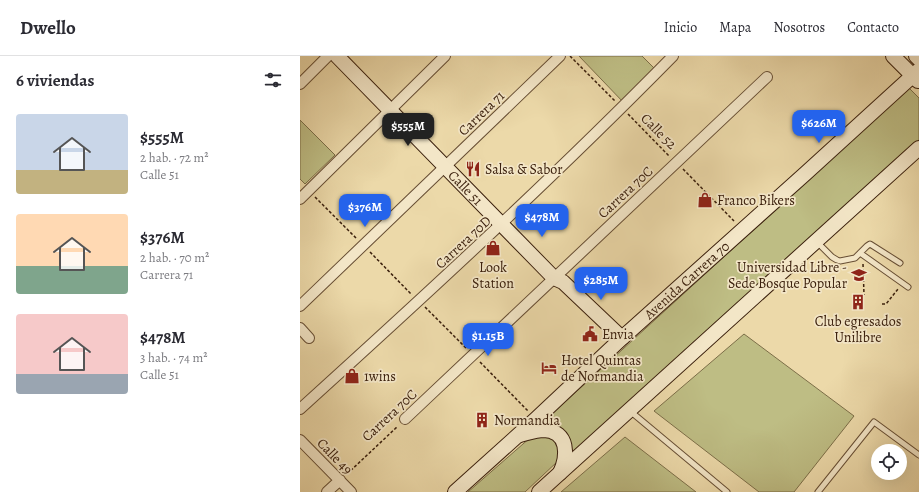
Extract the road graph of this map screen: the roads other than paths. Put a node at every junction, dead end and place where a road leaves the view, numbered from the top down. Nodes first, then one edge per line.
1 (328, 56) edge
2 (337, 56) edge
3 (345, 56) edge
4 (445, 56) edge
5 (560, 56) edge
6 (673, 56) edge
7 (893, 56) edge
8 (916, 56) edge
9 (919, 59) edge
10 (917, 76) edge
11 (767, 77) dead end
12 (300, 84) edge
13 (392, 108) junction
14 (919, 148) edge
15 (447, 164) junction
16 (300, 199) edge
17 (504, 222) junction
18 (817, 241) junction
19 (862, 254) junction
20 (900, 263) dead end
21 (559, 278) junction
22 (906, 285) road end
23 (300, 306) edge
24 (300, 328) edge
25 (309, 338) dead end
26 (622, 338) junction
27 (300, 409) edge
28 (629, 411) junction
29 (406, 419) road end
30 (518, 436) junction
31 (300, 440) edge
32 (919, 455) edge
33 (560, 474) junction
34 (340, 480) junction
35 (327, 492) edge
36 (351, 492) edge
37 (455, 492) edge
38 (539, 492) edge
39 (727, 492) edge
40 (818, 492) edge

1 - 12 street
2 - 13 main road, Calle 51
3 - 13 main road, Calle 51
4 - 13 street
5 - 15 street, Carrera 71
6 - 17 street, Carrera 70D
7 - 10 main road
8 - 9 main road
10 - 26 main road, Avenida Carrera 70
11 - 21 street, Carrera 70C
13 - 15 main road, Calle 51
13 - 16 street
14 - 18 main road
15 - 17 main road, Calle 51
15 - 23 street, Carrera 71
17 - 21 main road, Calle 51
17 - 27 street, Carrera 70D
18 - 19 lane
18 - 28 main road
19 - 20 lane
19 - 22 lane
21 - 26 main road, Calle 51
21 - 29 street, Carrera 70C
24 - 25 street
26 - 30 main road, Avenida Carrera 70
28 - 33 main road
28 - 39 lane
30 - 33 main road
30 - 37 main road, Avenida Carrera 70
31 - 34 street, Calle 49
32 - 40 lane
33 - 38 main road
34 - 35 street
34 - 36 street, Calle 49

